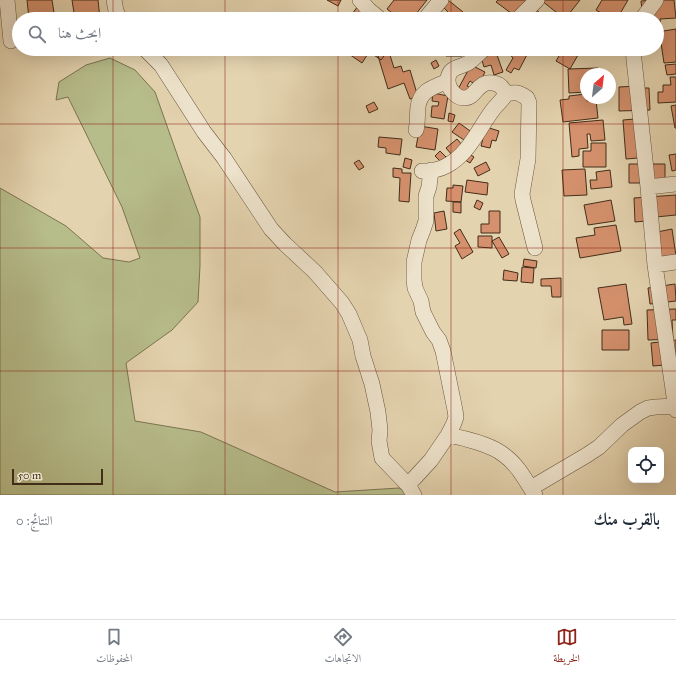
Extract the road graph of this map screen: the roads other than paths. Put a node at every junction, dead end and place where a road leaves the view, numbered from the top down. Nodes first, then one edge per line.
1 (7, 0) edge
2 (114, 0) edge
3 (360, 0) edge
4 (441, 0) edge
5 (537, 0) edge
6 (656, 0) edge
7 (116, 12) edge
8 (371, 12) edge
9 (431, 12) edge
10 (525, 12) edge
11 (647, 12) edge
12 (11, 41) dead end
13 (152, 56) edge
14 (476, 56) edge
15 (634, 56) edge
16 (448, 81) junction
17 (506, 94) junction
18 (416, 130) dead end
19 (676, 184) edge
20 (648, 187) junction
21 (534, 248) dead end
22 (676, 262) edge
23 (655, 265) junction
24 (676, 408) edge
25 (448, 435) junction
26 (411, 490) edge
27 (533, 492) edge

1 - 12 street
2 - 7 street
3 - 8 street
4 - 9 street
5 - 10 street
6 - 11 street
13 - 26 street
14 - 16 street
15 - 20 street
16 - 17 street
16 - 18 street
17 - 21 street
17 - 25 street
19 - 20 street
20 - 23 street
22 - 23 street
23 - 24 street
24 - 27 street
25 - 26 street
25 - 27 street

